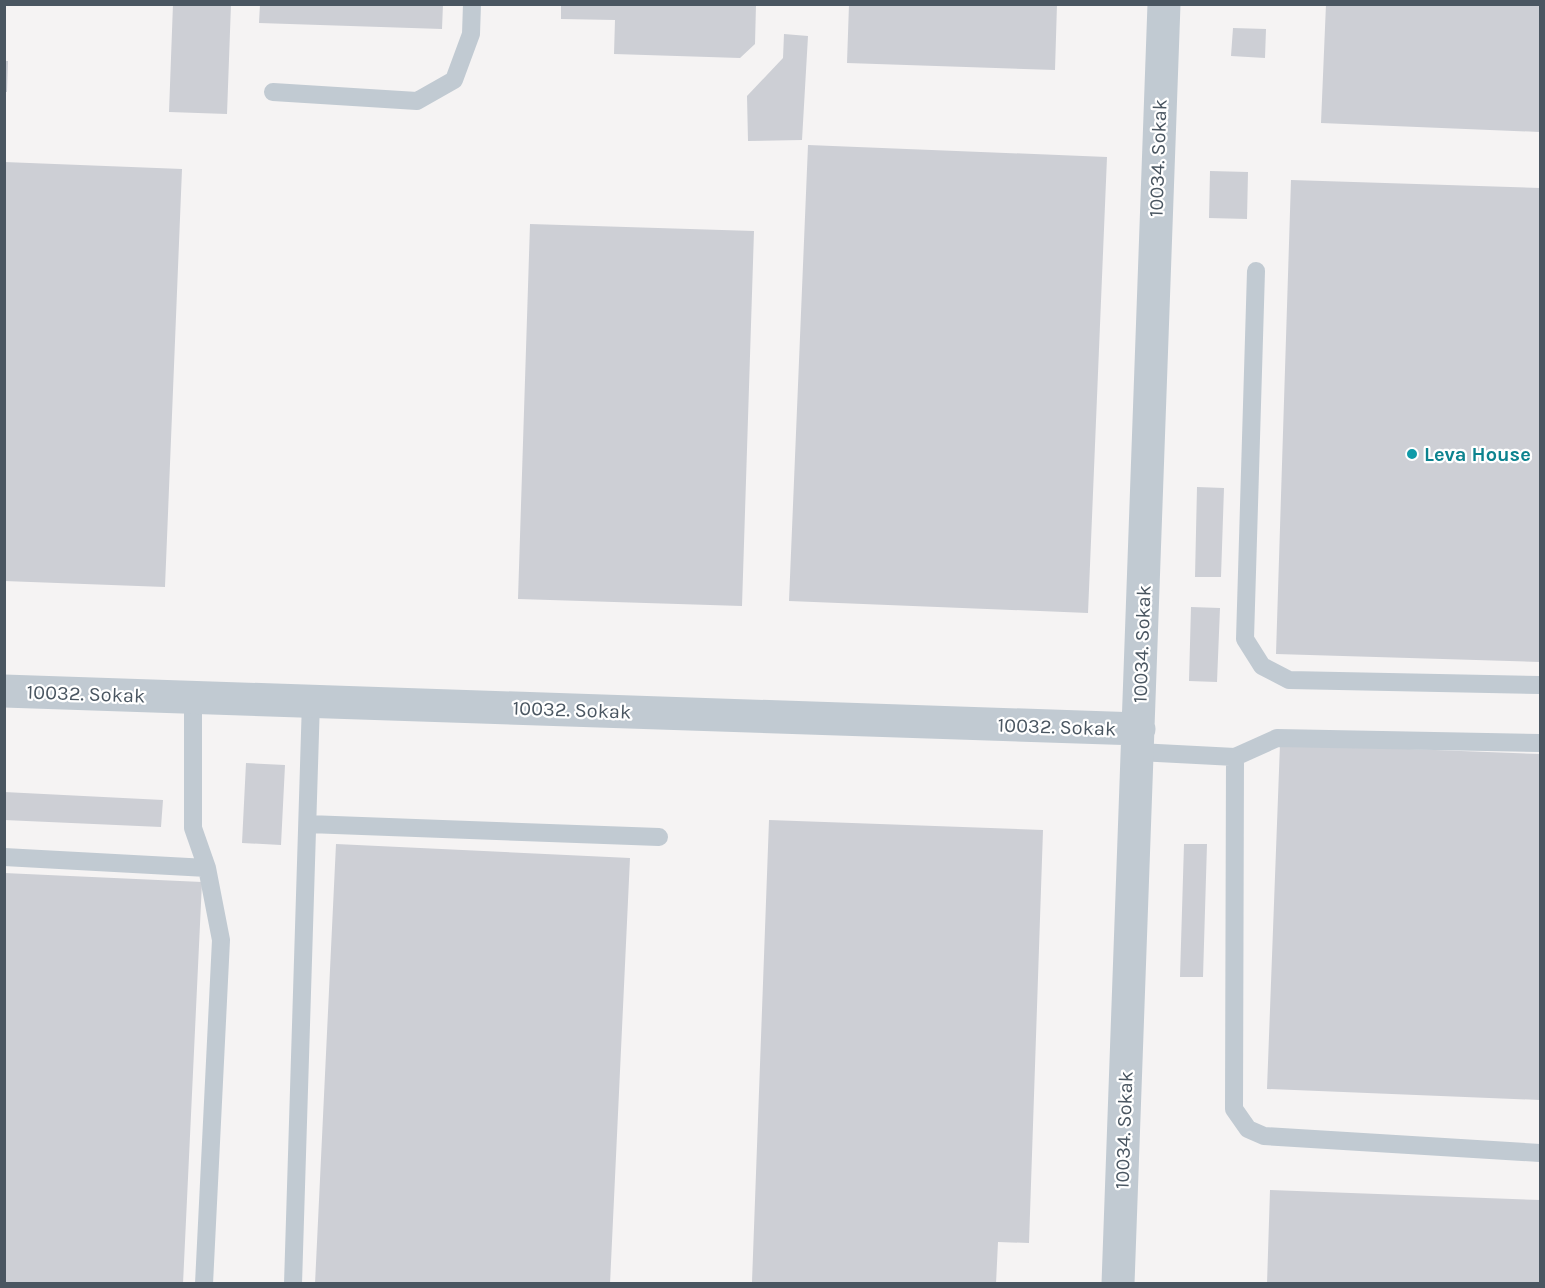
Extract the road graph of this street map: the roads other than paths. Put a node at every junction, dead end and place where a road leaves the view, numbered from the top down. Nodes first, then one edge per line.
1 (472, 4) edge
2 (1164, 4) edge
3 (273, 92) dead end
4 (1256, 271) dead end
5 (1540, 685) edge
6 (4, 691) edge
7 (193, 697) junction
8 (311, 701) junction
9 (1138, 740) junction
10 (1540, 743) edge
11 (1235, 757) junction
12 (308, 824) junction
13 (659, 837) dead end
14 (4, 857) edge
15 (207, 868) junction
16 (1540, 1153) edge
17 (204, 1284) edge
18 (293, 1284) edge
19 (1118, 1284) edge

1 - 3 lane
2 - 9 street, 10034. Sokak
4 - 5 lane
6 - 7 street, 10032. Sokak
7 - 8 street, 10032. Sokak
7 - 15 lane
8 - 9 street, 10032. Sokak
8 - 12 lane
9 - 11 lane
9 - 19 street, 10034. Sokak
10 - 11 lane
11 - 16 lane
12 - 13 lane
12 - 18 lane
14 - 15 lane
15 - 17 lane

